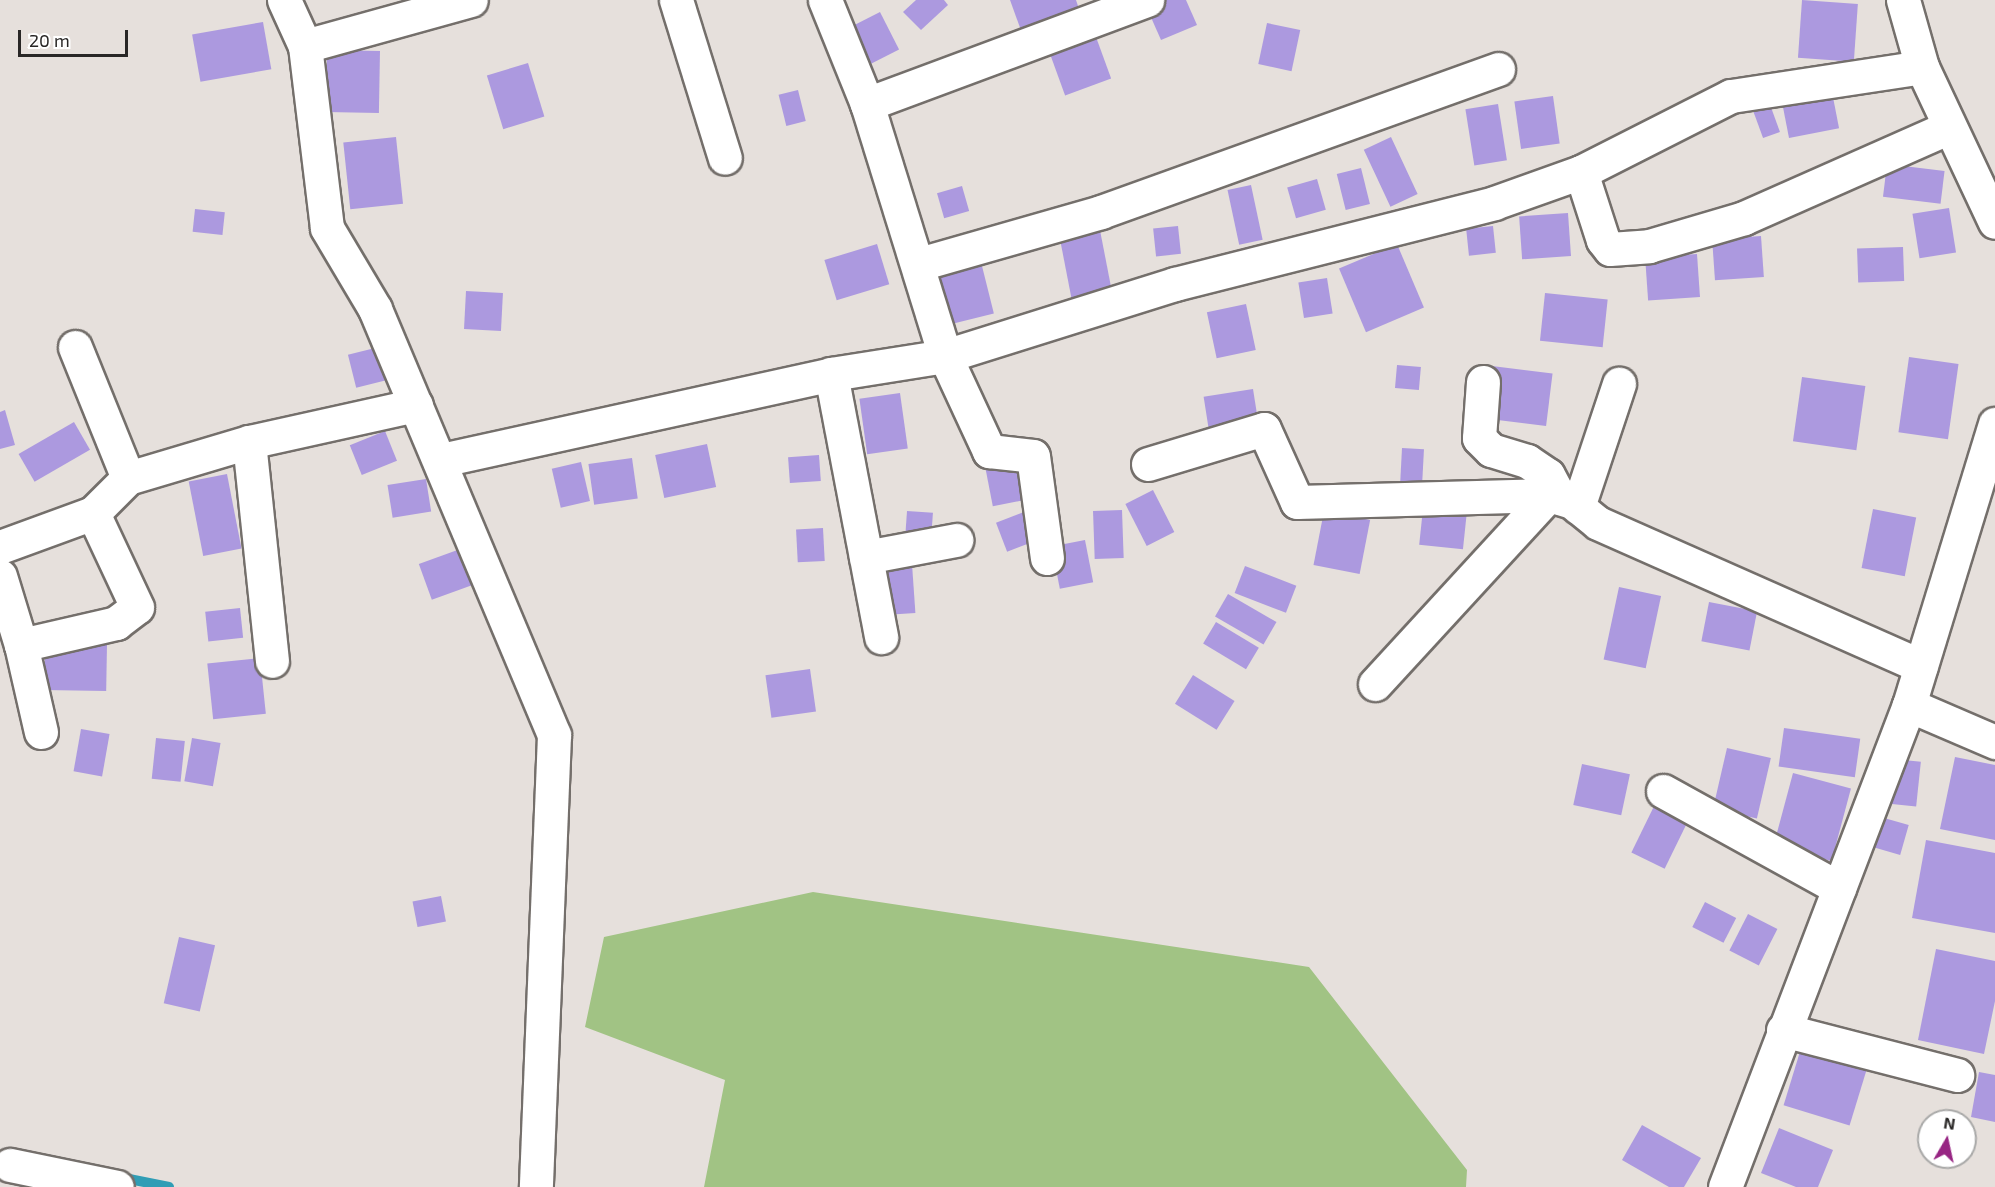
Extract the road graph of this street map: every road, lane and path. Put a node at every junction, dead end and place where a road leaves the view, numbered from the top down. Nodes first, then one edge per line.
1 (284, 0) edge
2 (471, 0) edge
3 (676, 0) edge
4 (825, 0) edge
5 (1147, 0) edge
6 (1903, 0) edge
7 (1092, 8) edge
8 (305, 46) junction
9 (1922, 67) junction
10 (1498, 69) dead end
11 (867, 104) junction
12 (1949, 127) junction
13 (725, 158) dead end
14 (1581, 172) junction
15 (1995, 222) edge
16 (919, 264) junction
17 (75, 347) dead end
18 (945, 356) junction
19 (831, 374) junction
20 (1483, 382) dead end
21 (1619, 384) dead end
22 (416, 405) junction
23 (1995, 424) edge
24 (249, 442) junction
25 (441, 460) junction
26 (1149, 464) dead end
27 (128, 478) junction
28 (1562, 500) junction
29 (93, 513) junction
30 (956, 540) dead end
31 (0, 547) edge
32 (866, 557) junction
33 (1047, 558) dead end
34 (0, 576) edge
35 (880, 637) dead end
36 (21, 645) junction
37 (272, 661) dead end
38 (1921, 666) junction
39 (1375, 684) dead end
40 (1909, 705) junction
41 (40, 732) dead end
42 (1995, 742) edge
43 (1663, 791) dead end
44 (1839, 888) junction
45 (1783, 1030) junction
46 (1957, 1075) dead end
47 (10, 1165) dead end
48 (117, 1187) edge
49 (536, 1187) edge
50 (1725, 1187) edge

1 - 8 street
2 - 8 street
3 - 13 street
4 - 11 street
5 - 7 street
6 - 9 street
7 - 11 street
8 - 22 street
9 - 12 street
9 - 14 street
10 - 16 street
11 - 16 street
12 - 14 street
12 - 15 street
14 - 18 street
16 - 18 street
17 - 27 street
18 - 19 street
18 - 33 street
19 - 25 street
19 - 32 street
20 - 28 street
21 - 28 street
22 - 24 street
22 - 25 street
23 - 38 street
24 - 27 street
24 - 37 street
25 - 49 street
26 - 28 street
27 - 29 street
28 - 38 street
28 - 39 street
29 - 31 street
29 - 36 street
30 - 32 street
32 - 35 street
34 - 36 street
36 - 41 street
38 - 40 street
40 - 42 street
40 - 44 street
43 - 44 street
44 - 45 street
45 - 46 street
45 - 50 street
47 - 48 street

